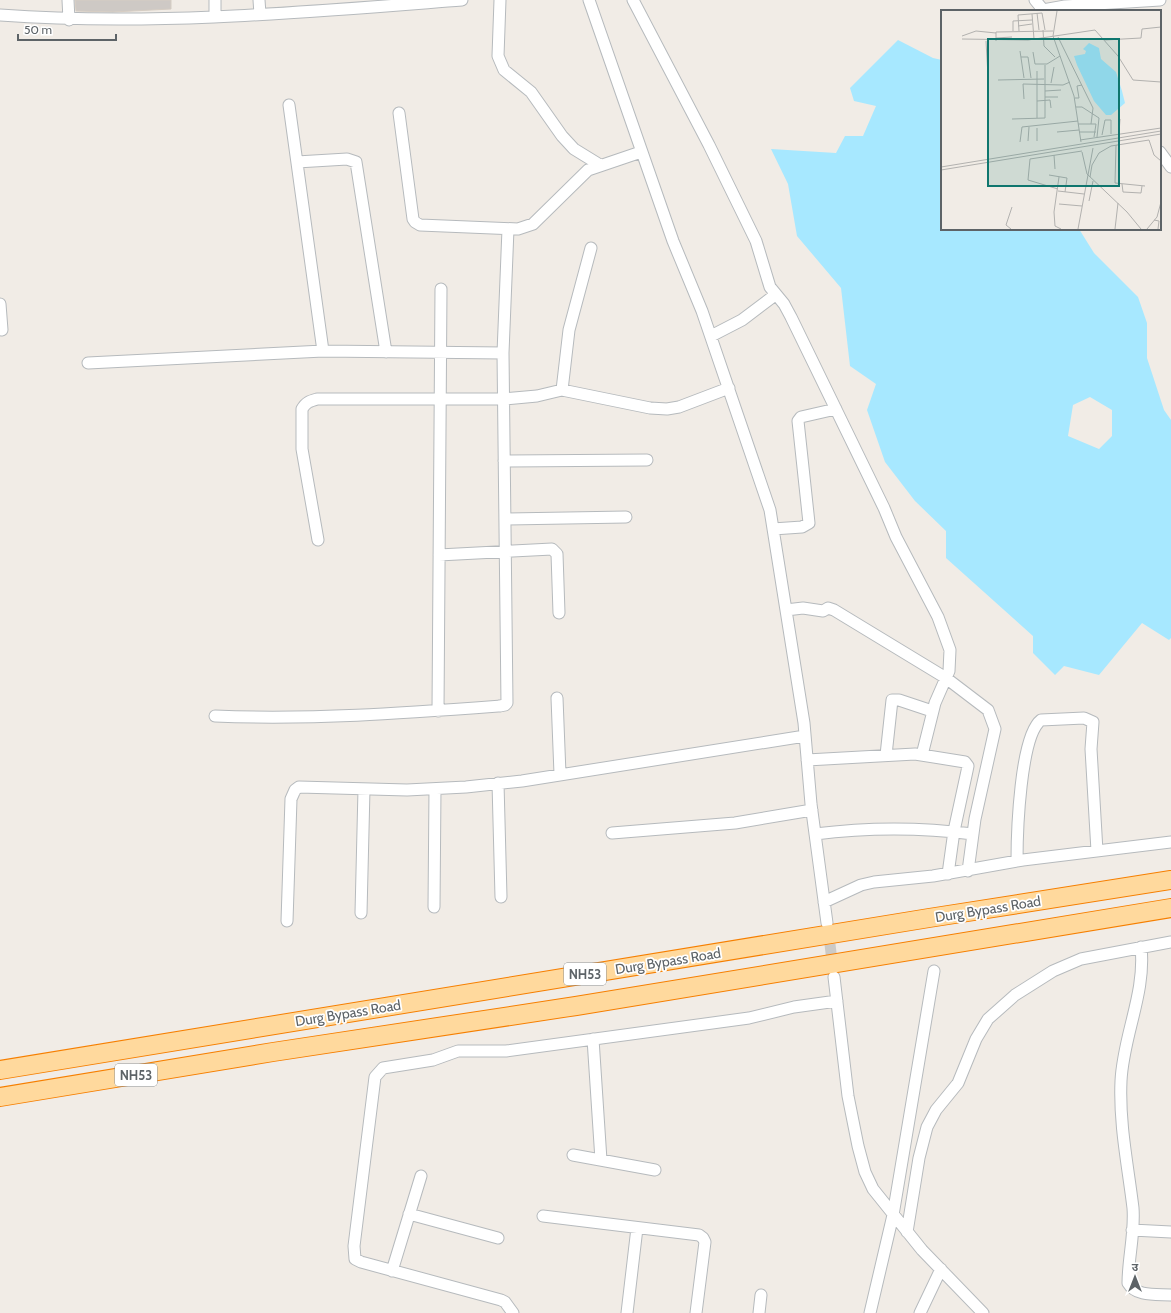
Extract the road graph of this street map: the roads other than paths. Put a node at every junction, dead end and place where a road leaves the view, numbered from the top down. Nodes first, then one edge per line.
1 (68, 0) edge
2 (215, 0) edge
3 (259, 0) edge
4 (455, 0) edge
5 (500, 0) edge
6 (589, 0) edge
7 (634, 0) edge
8 (1035, 0) edge
9 (1160, 0) edge
10 (406, 2) edge
11 (356, 4) edge
12 (309, 5) edge
13 (1044, 10) edge
14 (260, 14) junction
15 (0, 15) edge
16 (215, 16) junction
17 (69, 20) junction
18 (289, 105) dead end
19 (399, 113) dead end
20 (641, 152) junction
21 (1161, 153) edge
22 (297, 162) junction
23 (600, 165) junction
24 (1171, 167) edge
25 (508, 228) junction
26 (591, 248) dead end
27 (441, 289) dead end
28 (775, 295) junction
29 (0, 304) edge
30 (2, 330) dead end
31 (710, 336) junction
32 (323, 351) junction
33 (386, 352) junction
34 (440, 353) junction
35 (503, 353) junction
36 (88, 363) dead end
37 (729, 388) junction
38 (562, 390) junction
39 (504, 399) junction
40 (440, 400) junction
41 (836, 409) junction
42 (647, 460) dead end
43 (504, 461) junction
44 (626, 517) dead end
45 (505, 519) junction
46 (773, 529) junction
47 (318, 540) dead end
48 (505, 550) junction
49 (439, 554) junction
50 (786, 610) junction
51 (559, 613) dead end
52 (943, 684) junction
53 (557, 698) dead end
54 (438, 711) junction
55 (932, 711) junction
56 (216, 716) dead end
57 (805, 736) junction
58 (886, 755) junction
59 (922, 755) junction
60 (807, 760) junction
61 (560, 774) junction
62 (498, 783) junction
63 (364, 789) junction
64 (435, 789) junction
65 (812, 810) junction
66 (954, 831) junction
67 (612, 833) dead end
68 (815, 834) junction
69 (973, 834) junction
70 (1171, 842) edge
71 (1096, 851) junction
72 (1017, 861) junction
73 (968, 871) junction
74 (948, 874) junction
75 (1171, 880) edge
76 (501, 897) dead end
77 (824, 902) junction
78 (434, 907) dead end
79 (1171, 908) edge
80 (361, 913) dead end
81 (287, 921) dead end
82 (827, 923) tunnel mouth
83 (1171, 942) edge
84 (1141, 947) junction
85 (934, 971) dead end
86 (834, 978) tunnel mouth
87 (837, 1001) junction
88 (592, 1039) junction
89 (0, 1070) edge
90 (0, 1097) edge
91 (573, 1156) dead end
92 (601, 1160) junction
93 (655, 1170) dead end
94 (421, 1176) dead end
95 (409, 1214) junction
96 (892, 1215) junction
97 (543, 1216) dead end
98 (637, 1228) junction
99 (905, 1230) junction
100 (1132, 1230) junction
101 (1171, 1232) edge
102 (498, 1238) dead end
103 (941, 1269) junction
104 (392, 1271) junction
105 (761, 1295) dead end
106 (1171, 1295) edge
107 (513, 1313) edge
108 (627, 1313) edge
109 (696, 1313) edge
110 (759, 1313) edge
111 (870, 1313) edge
112 (920, 1313) edge
113 (984, 1313) edge

1 - 17 street
2 - 16 street
3 - 14 street
4 - 10 street
5 - 23 street
6 - 20 street
7 - 28 street
8 - 13 street
9 - 13 street
10 - 11 street
11 - 12 street
12 - 14 street
14 - 16 street
15 - 17 street
16 - 17 street
18 - 22 street
19 - 25 street
20 - 23 street
20 - 31 street
21 - 24 street
22 - 32 street
22 - 33 street
23 - 25 street
25 - 35 street
26 - 38 street
27 - 34 street
28 - 31 street
28 - 41 street
29 - 30 street
31 - 37 street
32 - 33 street
32 - 36 street
33 - 34 street
34 - 35 street
34 - 40 street
35 - 39 street
37 - 38 street
37 - 46 street
38 - 39 street
39 - 40 street
39 - 43 street
40 - 47 street
40 - 49 street
41 - 46 street
41 - 52 street
42 - 43 street
43 - 45 street
44 - 45 street
45 - 48 street
46 - 50 street
48 - 49 street
48 - 51 street
48 - 54 street
49 - 54 street
50 - 52 street
50 - 57 street
52 - 55 street
52 - 69 street
53 - 61 street
54 - 56 street
55 - 58 street
55 - 59 street
57 - 60 street
57 - 61 street
58 - 59 street
58 - 60 street
59 - 66 street
60 - 65 street
61 - 62 street
62 - 64 street
62 - 76 street
63 - 64 street
63 - 80 street
63 - 81 street
64 - 78 street
65 - 67 street
65 - 68 street
66 - 68 street
66 - 69 street
66 - 74 street
68 - 77 street
69 - 73 street
70 - 71 street
71 - 72 street
71 - 72 street
72 - 73 street
73 - 74 street
74 - 77 street
75 - 89 highway, Durg Bypass Road / NH53
77 - 82 street
79 - 90 highway, Durg Bypass Road / NH53
83 - 84 street
84 - 99 street
84 - 100 street
85 - 96 street
86 - 87 street
87 - 88 street
87 - 96 street
88 - 92 street
88 - 104 street
91 - 92 street
92 - 93 street
94 - 95 street
95 - 102 street
95 - 104 street
96 - 99 street
96 - 111 street
97 - 98 street
98 - 108 street
98 - 109 street
99 - 103 street
100 - 101 street
100 - 106 street
103 - 112 street
103 - 113 street
104 - 107 street
105 - 110 street

